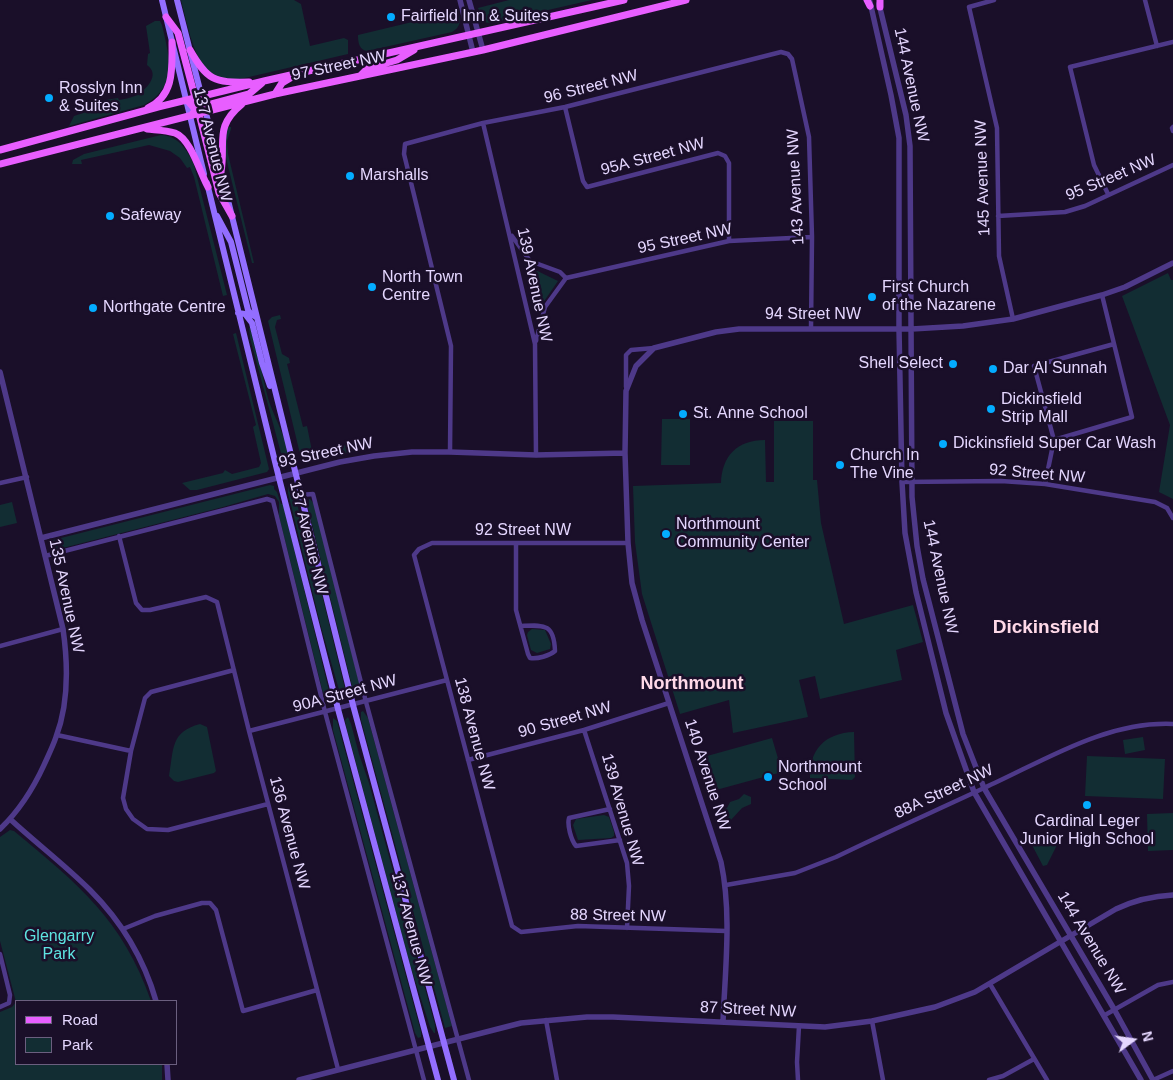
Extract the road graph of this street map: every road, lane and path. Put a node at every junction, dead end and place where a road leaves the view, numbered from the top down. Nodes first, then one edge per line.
1 (162, 0) edge
2 (177, 0) edge
3 (460, 0) edge
4 (469, 0) edge
5 (624, 0) edge
6 (686, 0) edge
7 (994, 0) edge
8 (1146, 0) edge
9 (869, 2) edge
10 (880, 2) edge
11 (166, 17) junction
12 (478, 33) junction
13 (469, 35) junction
14 (172, 42) junction
15 (1173, 42) edge
16 (423, 45) junction
17 (1157, 46) junction
18 (190, 50) junction
19 (483, 50) junction
20 (473, 52) junction
21 (781, 52) joint
22 (302, 73) junction
23 (361, 76) junction
24 (264, 81) junction
25 (275, 94) junction
26 (199, 97) junction
27 (187, 100) junction
28 (245, 102) junction
29 (565, 107) junction
30 (201, 110) junction
31 (136, 114) junction
32 (190, 116) junction
33 (483, 123) junction
34 (142, 128) junction
35 (0, 150) edge
36 (0, 164) edge
37 (1173, 165) edge
38 (221, 172) junction
39 (208, 187) junction
40 (1108, 194) junction
41 (213, 211) junction
42 (232, 216) junction
43 (998, 216) junction
44 (510, 234) junction
45 (812, 237) junction
46 (729, 241) junction
47 (1173, 263) edge
48 (566, 278) junction
49 (1102, 295) junction
50 (238, 313) junction
51 (256, 317) junction
52 (1013, 319) junction
53 (811, 328) junction
54 (899, 329) junction
55 (912, 329) junction
56 (535, 344) junction
57 (1114, 344) junction
58 (654, 348) junction
59 (0, 372) edge
60 (626, 391) junction
61 (281, 416) junction
62 (1054, 440) junction
63 (450, 452) junction
64 (625, 453) junction
65 (536, 456) junction
66 (296, 473) junction
67 (27, 477) junction
68 (279, 478) junction
69 (902, 482) junction
70 (912, 482) junction
71 (0, 483) edge
72 (1045, 484) junction
73 (300, 495) junction
74 (1173, 518) edge
75 (119, 536) junction
76 (40, 538) junction
77 (628, 543) junction
78 (516, 544) junction
79 (419, 550) joint
80 (45, 556) junction
81 (521, 626) junction
82 (63, 629) junction
83 (0, 646) edge
84 (234, 670) junction
85 (447, 680) junction
86 (366, 702) junction
87 (669, 703) junction
88 (353, 705) junction
89 (338, 709) junction
90 (325, 712) junction
91 (1173, 724) edge
92 (584, 730) junction
93 (249, 731) junction
94 (57, 735) junction
95 (131, 751) junction
96 (468, 760) junction
97 (984, 788) junction
98 (974, 792) junction
99 (268, 804) junction
100 (610, 809) junction
101 (10, 819) junction
102 (0, 829) edge
103 (620, 840) junction
104 (726, 885) junction
105 (1173, 895) edge
106 (512, 926) joint
107 (627, 928) junction
108 (122, 929) junction
109 (726, 931) junction
110 (1070, 936) junction
111 (1060, 942) junction
112 (0, 954) edge
113 (1173, 982) edge
114 (990, 984) junction
115 (317, 990) junction
116 (156, 1000) edge
117 (0, 1007) edge
118 (1114, 1009) junction
119 (1105, 1015) junction
120 (546, 1020) junction
121 (872, 1021) junction
122 (723, 1022) junction
123 (799, 1026) junction
124 (458, 1039) junction
125 (444, 1043) junction
126 (429, 1046) junction
127 (415, 1049) junction
128 (1034, 1059) junction
129 (167, 1065) edge
130 (338, 1069) junction
131 (1173, 1072) edge
132 (168, 1080) edge
133 (299, 1080) edge
134 (424, 1080) edge
135 (438, 1080) edge
136 (454, 1080) edge
137 (469, 1080) edge
138 (557, 1080) edge
139 (798, 1080) edge
140 (883, 1080) edge
141 (989, 1080) edge
142 (1047, 1080) edge
143 (1141, 1080) edge
144 (1153, 1080) edge

1 - 11 main road, 137 Avenue NW
2 - 18 main road, 137 Avenue NW
3 - 13 street
4 - 12 street
5 - 12 main road, 97 Street NW
6 - 19 main road, 97 Street NW
7 - 43 street, 145 Avenue NW
8 - 17 street
9 - 54 street, 144 Avenue NW
10 - 55 street, 144 Avenue NW
11 - 14 main road, 137 Avenue NW
11 - 26 main road
12 - 13 main road, 97 Street NW
12 - 19 street
13 - 16 main road, 97 Street NW
13 - 20 street
14 - 27 main road, 137 Avenue NW
14 - 31 main road
15 - 17 street
16 - 22 main road, 97 Street NW
16 - 23 main road
17 - 40 street
18 - 24 main road
18 - 26 main road, 137 Avenue NW
19 - 20 main road, 97 Street NW
20 - 23 main road, 97 Street NW
21 - 29 street, 96 Street NW
21 - 45 street, 143 Avenue NW
22 - 24 main road, 97 Street NW
22 - 25 main road
23 - 25 main road, 97 Street NW
24 - 26 main road, 97 Street NW
24 - 30 main road
25 - 28 main road, 97 Street NW
26 - 27 main road, 97 Street NW
26 - 30 main road
27 - 30 main road
27 - 31 main road, 97 Street NW
27 - 32 main road, 137 Avenue NW
28 - 30 main road, 97 Street NW
28 - 38 main road
29 - 33 street, 96 Street NW
29 - 46 street, 95A Street NW
30 - 32 main road, 97 Street NW
30 - 38 main road, 137 Avenue NW
30 - 42 main road
31 - 35 main road, 97 Street NW
32 - 34 main road, 97 Street NW
32 - 39 main road, 137 Avenue NW
33 - 44 street, 139 Avenue NW
33 - 63 street, 96 Street NW
34 - 36 main road, 97 Street NW
34 - 39 main road
37 - 40 street, 95 Street NW
38 - 42 main road, 137 Avenue NW
39 - 41 main road, 137 Avenue NW
40 - 43 street, 95 Street NW
41 - 50 main road, 137 Avenue NW
41 - 51 main road
42 - 51 main road, 137 Avenue NW
43 - 52 street, 145 Avenue NW
44 - 48 street
44 - 56 street, 139 Avenue NW
45 - 46 street, 95 Street NW
45 - 53 street, 143 Avenue NW
46 - 48 street, 95 Street NW
47 - 49 street, 94 Street NW
48 - 56 street
49 - 52 street, 94 Street NW
49 - 57 street
50 - 61 main road
50 - 68 main road, 137 Avenue NW
51 - 61 main road, 137 Avenue NW
52 - 55 street, 94 Street NW
53 - 54 street, 94 Street NW
53 - 58 street, 94 Street NW
54 - 55 street, 94 Street NW
54 - 69 street, 144 Avenue NW
55 - 70 street, 144 Avenue NW
56 - 65 street, 139 Avenue NW
57 - 62 street
57 - 62 street
58 - 60 street
58 - 60 street, 94 Street NW
59 - 67 street, 135 Avenue NW
60 - 64 street, 140 Avenue NW
61 - 66 main road, 137 Avenue NW
62 - 72 street
63 - 65 street, 93 Street NW
63 - 66 street, 93 Street NW
64 - 65 street, 93 Street NW
64 - 77 street, 140 Avenue NW
66 - 68 street, 93 Street NW
66 - 73 main road, 137 Avenue NW
67 - 71 street
67 - 76 street, 135 Avenue NW
68 - 76 street, 93 Street NW
68 - 89 main road, 137 Avenue NW
69 - 70 street, 92 Street NW
69 - 98 street, 144 Avenue NW
70 - 72 street, 92 Street NW
70 - 97 street, 144 Avenue NW
72 - 74 street, 92 Street NW
73 - 86 street, 137 Avenue NW
73 - 88 main road, 137 Avenue NW
75 - 80 street
75 - 84 street, 136 Avenue NW
75 - 90 street, 137 Avenue NW
76 - 80 street, 135 Avenue NW
77 - 78 street, 92 Street NW
77 - 87 street, 140 Avenue NW
78 - 79 street, 92 Street NW
78 - 81 street
79 - 85 street, 138 Avenue NW
80 - 82 street, 135 Avenue NW
81 - 81 street
82 - 83 street
82 - 94 street, 135 Avenue NW
84 - 93 street, 136 Avenue NW
84 - 95 street
85 - 86 street, 90A Street NW
85 - 96 street, 138 Avenue NW
86 - 88 street, 90A Street NW
86 - 124 street, 137 Avenue NW
87 - 92 street, 90 Street NW
87 - 104 street, 140 Avenue NW
88 - 89 street, 90A Street NW
88 - 125 main road, 137 Avenue NW
89 - 90 street, 90A Street NW
89 - 126 main road, 137 Avenue NW
90 - 93 street, 90A Street NW
90 - 127 street, 137 Avenue NW
91 - 97 street, 88A Street NW
92 - 96 street, 90 Street NW
92 - 100 street, 139 Avenue NW
93 - 99 street, 136 Avenue NW
94 - 95 street
94 - 101 street, 135 Avenue NW
95 - 99 street
96 - 106 street, 138 Avenue NW
97 - 98 street, 88A Street NW
97 - 110 street, 144 Avenue NW
98 - 104 street, 88A Street NW
98 - 111 street, 144 Avenue NW
99 - 115 street, 136 Avenue NW
100 - 103 street, 139 Avenue NW
100 - 103 street
101 - 102 street
101 - 108 street
103 - 107 street, 139 Avenue NW
104 - 109 street, 140 Avenue NW
105 - 110 street, 87 Street NW
106 - 107 street, 88 Street NW
107 - 109 street, 88 Street NW
108 - 115 street
108 - 116 street
109 - 122 street, 140 Avenue NW
110 - 111 street, 87 Street NW
110 - 118 street, 144 Avenue NW
111 - 114 street, 87 Street NW
111 - 119 street, 144 Avenue NW
112 - 117 street
113 - 118 street
114 - 121 street, 87 Street NW
114 - 128 street
115 - 130 street, 136 Avenue NW
118 - 119 street
118 - 144 street, 144 Avenue NW
119 - 143 street, 144 Avenue NW
120 - 122 street, 87 Street NW
120 - 124 street, 87 Street NW
120 - 138 street
121 - 123 street, 87 Street NW
121 - 140 street
122 - 123 street, 87 Street NW
123 - 139 street
124 - 125 street, 87 Street NW
124 - 137 street, 137 Avenue NW
125 - 126 street, 87 Street NW
125 - 136 main road, 137 Avenue NW
126 - 127 street, 87 Street NW
126 - 135 main road, 137 Avenue NW
127 - 130 street, 87 Street NW
127 - 134 street, 137 Avenue NW
128 - 141 street
128 - 142 street
129 - 132 street
130 - 133 street, 87 Street NW
131 - 144 street

